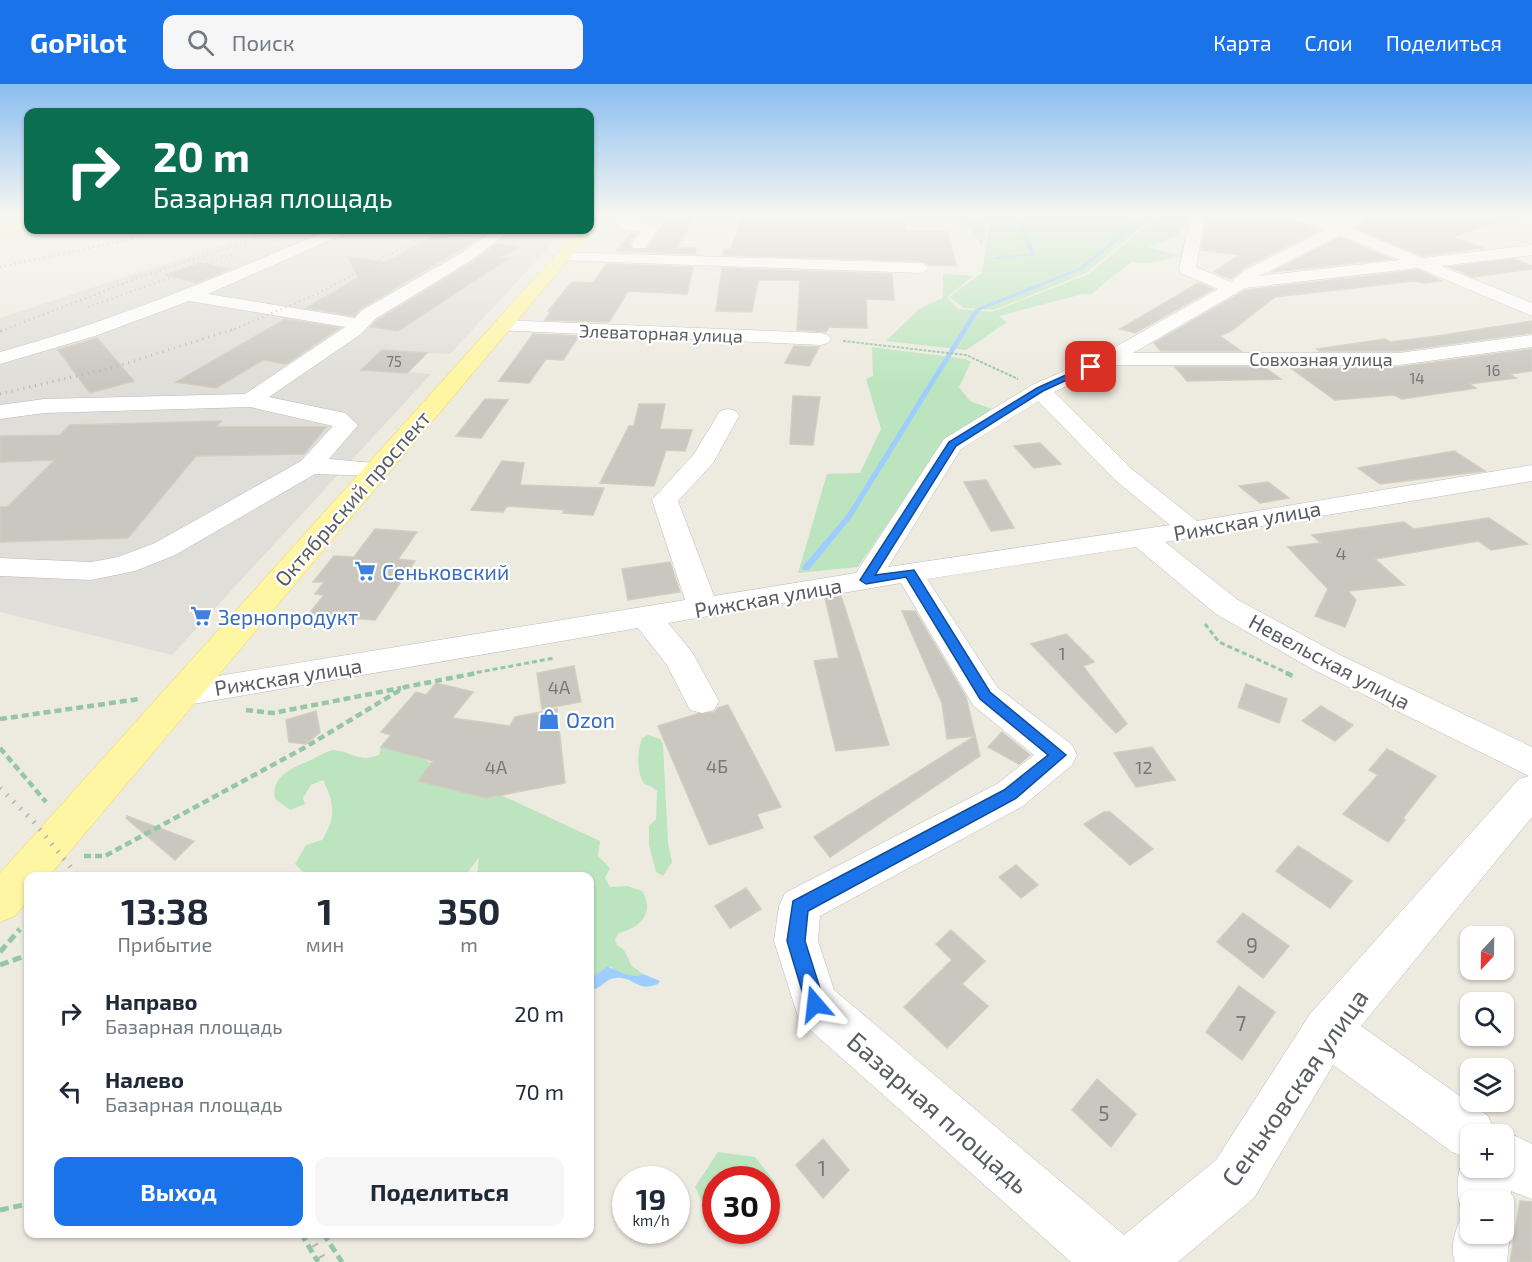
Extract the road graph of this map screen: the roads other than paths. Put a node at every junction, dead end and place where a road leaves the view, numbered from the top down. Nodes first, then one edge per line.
1 (247, 271) edge
2 (442, 271) edge
3 (550, 271) edge
4 (1192, 271) edge
5 (1257, 271) edge
6 (1365, 271) edge
7 (1442, 271) edge
8 (1234, 286) junction
9 (189, 296) junction
10 (1532, 310) edge
11 (360, 324) junction
12 (502, 326) junction
13 (821, 339) road end
14 (1532, 341) edge
15 (0, 358) edge
16 (1108, 359) junction
17 (1040, 390) junction
18 (250, 400) junction
19 (0, 412) edge
20 (728, 416) dead end
21 (310, 466) junction
22 (377, 469) junction
23 (1532, 473) edge
24 (1191, 529) junction
25 (1142, 538) junction
26 (0, 567) edge
27 (909, 573) junction
28 (866, 580) junction
29 (703, 608) junction
30 (646, 617) junction
31 (181, 694) junction
32 (702, 701) dead end
33 (1532, 763) edge
34 (1532, 789) edge
35 (27, 872) edge
36 (24, 875) edge
37 (0, 903) edge
38 (1327, 1030) junction
39 (1460, 1127) edge
40 (1514, 1162) edge
41 (1532, 1173) edge
42 (1113, 1262) edge
43 (1135, 1262) edge

1 - 9 street
2 - 11 street
3 - 12 main road, Октябрьский проспект
4 - 8 street
5 - 8 street
6 - 8 street
7 - 10 street
8 - 16 street
9 - 11 street
9 - 15 street
11 - 18 street
12 - 13 street, Элеваторная улица
12 - 22 main road, Октябрьский проспект
14 - 16 street, Совхозная улица
16 - 17 street
17 - 24 street
17 - 28 street
18 - 19 street
18 - 21 street
20 - 29 street
21 - 22 street
21 - 26 street
22 - 31 main road, Октябрьский проспект
23 - 24 street, Рижская улица
24 - 25 street, Рижская улица
25 - 27 street, Рижская улица
25 - 33 street, Невельская улица
27 - 28 street, Рижская улица
27 - 42 street, Базарная площадь
28 - 29 street, Рижская улица
29 - 30 street, Рижская улица
30 - 31 street, Рижская улица
30 - 32 street
31 - 35 main road, Октябрьский проспект
34 - 38 street, Сеньковская улица
36 - 37 main road, Октябрьский проспект
38 - 39 street
38 - 43 street, Сеньковская улица
40 - 41 street

